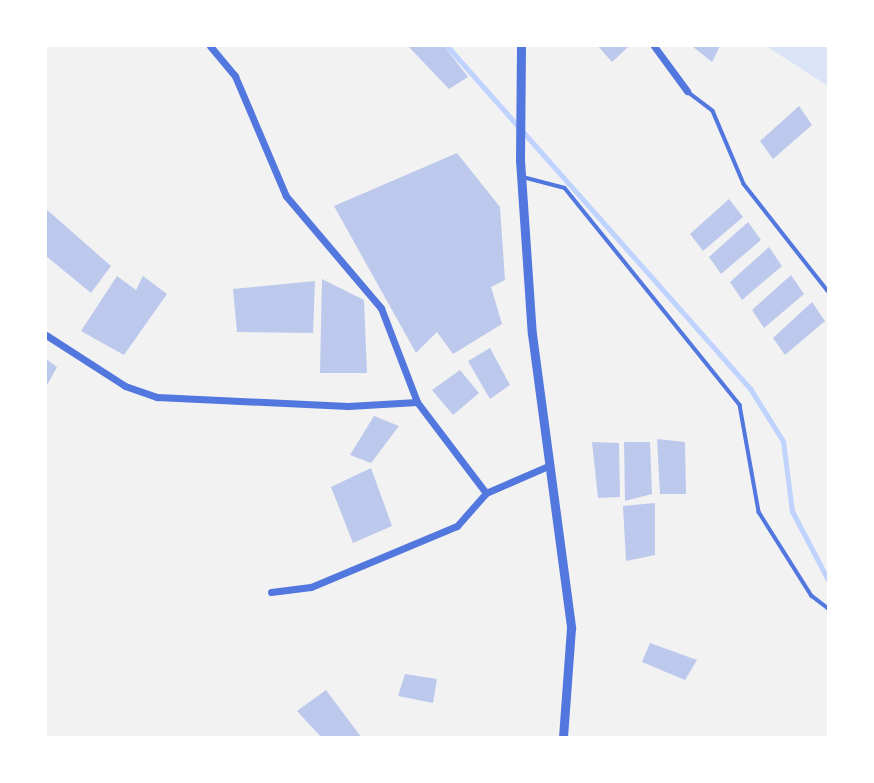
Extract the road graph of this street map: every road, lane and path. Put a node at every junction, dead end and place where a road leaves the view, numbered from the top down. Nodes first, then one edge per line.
1 (210, 46) edge
2 (521, 46) edge
3 (654, 46) edge
4 (687, 91) joint
5 (521, 177) junction
6 (828, 291) edge
7 (46, 335) edge
8 (417, 402) junction
9 (548, 466) junction
10 (486, 493) junction
11 (271, 592) dead end
12 (828, 608) edge
13 (563, 737) edge

1 - 8 street
2 - 5 street
3 - 4 street
4 - 6 lane
5 - 9 street
5 - 12 lane
7 - 8 street
8 - 10 street
9 - 10 street
9 - 13 street
10 - 11 street

